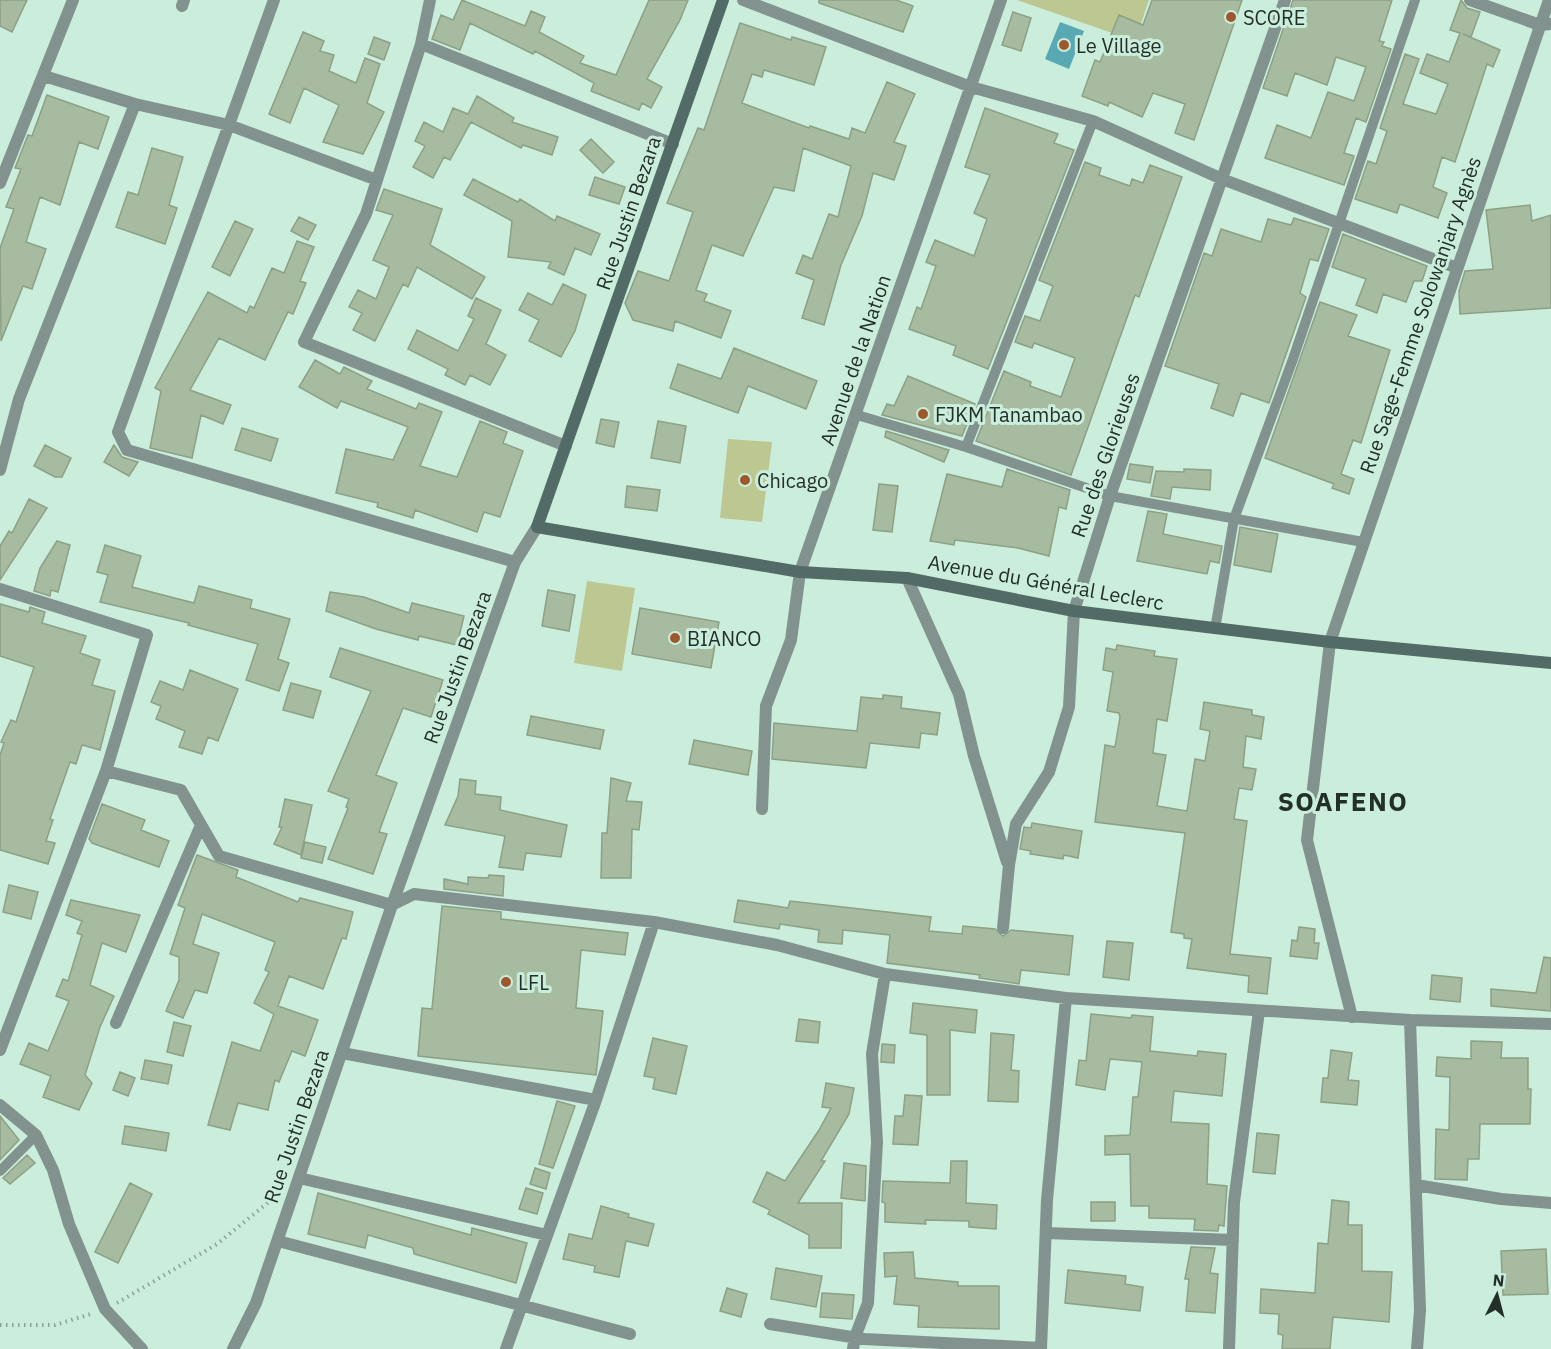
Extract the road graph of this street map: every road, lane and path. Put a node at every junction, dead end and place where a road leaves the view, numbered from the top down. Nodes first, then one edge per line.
1 (73, 0) edge
2 (273, 0) edge
3 (430, 0) edge
4 (723, 0) edge
5 (744, 0) edge
6 (1001, 0) edge
7 (1285, 0) edge
8 (1415, 0) edge
9 (1470, 0) edge
10 (1549, 0) edge
11 (1546, 25) edge
12 (422, 44) junction
13 (44, 76) junction
14 (971, 87) junction
15 (135, 104) junction
16 (1093, 120) junction
17 (229, 125) junction
18 (673, 144) junction
19 (1222, 179) junction
20 (377, 180) junction
21 (0, 183) edge
22 (1337, 223) junction
23 (1457, 268) junction
24 (857, 415) junction
25 (566, 446) junction
26 (966, 447) junction
27 (0, 470) edge
28 (1110, 496) junction
29 (1234, 519) junction
30 (537, 527) junction
31 (1363, 542) junction
32 (515, 562) junction
33 (800, 572) junction
34 (907, 578) junction
35 (0, 589) edge
36 (1074, 611) junction
37 (1215, 629) junction
38 (1330, 642) junction
39 (1551, 663) edge
40 (106, 771) junction
41 (762, 809) dead end
42 (201, 825) junction
43 (1008, 865) junction
44 (392, 905) junction
45 (654, 922) junction
46 (1003, 928) dead end
47 (885, 974) junction
48 (1066, 998) junction
49 (1259, 1011) junction
50 (1352, 1017) junction
51 (1410, 1020) junction
52 (116, 1023) dead end
53 (1551, 1024) edge
54 (0, 1050) edge
55 (342, 1053) junction
56 (596, 1100) junction
57 (0, 1105) edge
58 (36, 1135) junction
59 (0, 1171) edge
60 (299, 1178) junction
61 (1416, 1185) junction
62 (1551, 1203) edge
63 (1046, 1233) junction
64 (547, 1235) junction
65 (1233, 1240) junction
66 (278, 1241) junction
67 (522, 1305) junction
68 (105, 1309) junction
69 (770, 1324) dead end
70 (0, 1325) edge
71 (630, 1334) dead end
72 (854, 1343) edge
73 (1041, 1348) edge
74 (142, 1349) edge
75 (233, 1349) edge
76 (506, 1349) edge
77 (1229, 1349) edge
78 (1417, 1349) edge

1 - 13 street
2 - 17 street
3 - 12 street
4 - 18 main road, Rue Justin Bezara
5 - 14 street
6 - 14 street, Avenue de la Nation
7 - 19 street, Rue des Glorieuses
8 - 22 lane
9 - 11 street
10 - 11 street, Rue Sage-Femme Solowanjary Agnès
11 - 23 street, Rue Sage-Femme Solowanjary Agnès
12 - 18 street
12 - 20 street
13 - 15 street
13 - 21 street
14 - 16 street
14 - 24 street, Avenue de la Nation
15 - 17 street
15 - 27 street
16 - 19 street
16 - 26 lane
17 - 20 street
17 - 32 street
18 - 25 main road, Rue Justin Bezara
19 - 22 street
19 - 28 street, Rue des Glorieuses
20 - 25 street
22 - 23 street
22 - 29 lane
23 - 31 street, Rue Sage-Femme Solowanjary Agnès
24 - 26 lane
24 - 33 street, Avenue de la Nation
25 - 30 main road, Rue Justin Bezara
26 - 28 lane
28 - 29 lane
28 - 36 street, Rue des Glorieuses
29 - 31 lane
29 - 37 lane
30 - 32 street, Rue Justin Bezara
30 - 33 main road, Avenue du Général Leclerc
31 - 38 street, Rue Sage-Femme Solowanjary Agnès
32 - 44 street, Rue Justin Bezara
33 - 34 main road, Avenue du Général Leclerc
33 - 41 street, Avenue de la Nation
34 - 36 main road, Avenue du Général Leclerc
34 - 43 street
35 - 40 street
36 - 37 main road, Avenue du Général Leclerc
36 - 43 street, Rue des Glorieuses
37 - 38 main road, Avenue du Général Leclerc
38 - 39 main road, Avenue du Général Leclerc
38 - 50 street, Rue Sage-Femme Solowanjary Agnès
40 - 42 street
40 - 54 street
42 - 44 street
42 - 52 street
43 - 46 street, Rue des Glorieuses
44 - 45 street
44 - 55 street, Rue Justin Bezara
45 - 47 street
45 - 56 street
47 - 48 street
47 - 72 street
48 - 49 street
48 - 63 street
49 - 50 street
49 - 65 street
50 - 51 street
51 - 53 street
51 - 61 street
55 - 56 street
55 - 60 street, Rue Justin Bezara
56 - 64 street
57 - 58 street
58 - 59 lane
58 - 68 street
60 - 64 street
60 - 66 street, Rue Justin Bezara
60 - 68 path
61 - 62 street
61 - 78 street
63 - 65 street
63 - 73 street
64 - 67 street
65 - 77 street
66 - 67 street
66 - 75 street, Rue Justin Bezara
67 - 71 street
67 - 76 street
68 - 70 path
68 - 74 street
69 - 72 street
72 - 73 street

